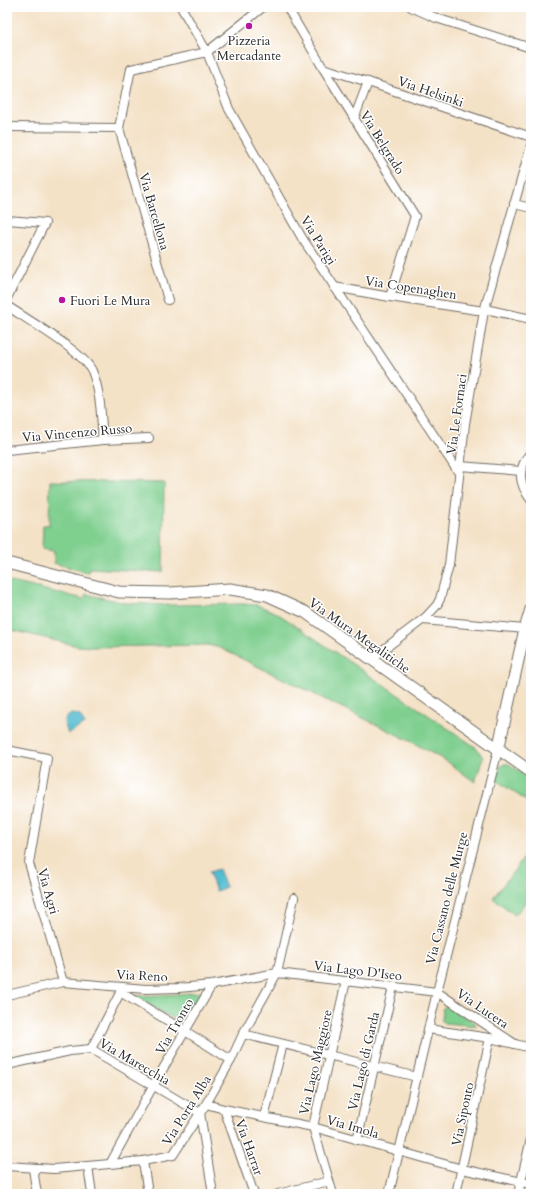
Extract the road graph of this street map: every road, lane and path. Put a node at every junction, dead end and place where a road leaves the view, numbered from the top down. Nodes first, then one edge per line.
1 (181, 7) edge
2 (263, 7) edge
3 (287, 7) edge
4 (411, 7) edge
5 (531, 48) edge
6 (207, 52) junction
7 (323, 68) junction
8 (368, 82) junction
9 (354, 119) junction
10 (7, 127) edge
11 (119, 128) junction
12 (531, 137) edge
13 (531, 145) edge
14 (514, 204) junction
15 (531, 208) edge
16 (7, 220) edge
17 (334, 287) junction
18 (390, 297) junction
19 (7, 298) edge
20 (168, 300) dead end
21 (7, 306) edge
22 (484, 310) junction
23 (531, 319) edge
24 (150, 438) dead end
25 (103, 440) junction
26 (7, 450) edge
27 (531, 452) edge
28 (460, 470) junction
29 (521, 470) junction
30 (531, 500) edge
31 (7, 563) edge
32 (531, 609) edge
33 (423, 620) junction
34 (525, 629) junction
35 (371, 659) junction
36 (7, 750) edge
37 (498, 750) junction
38 (531, 772) edge
39 (294, 898) dead end
40 (277, 973) junction
41 (346, 981) junction
42 (63, 982) junction
43 (212, 985) junction
44 (393, 986) junction
45 (121, 989) junction
46 (437, 992) junction
47 (7, 995) edge
48 (428, 1029) junction
49 (185, 1031) junction
50 (243, 1034) junction
51 (490, 1038) junction
52 (283, 1044) junction
53 (515, 1044) junction
54 (531, 1048) edge
55 (91, 1049) junction
56 (329, 1055) junction
57 (231, 1060) junction
58 (7, 1065) edge
59 (373, 1066) junction
60 (417, 1077) junction
61 (153, 1086) junction
62 (206, 1104) junction
63 (224, 1109) junction
64 (200, 1113) junction
65 (264, 1117) junction
66 (313, 1127) junction
67 (531, 1139) edge
68 (357, 1140) junction
69 (399, 1151) junction
70 (142, 1161) junction
71 (110, 1164) junction
72 (7, 1166) edge
73 (88, 1166) junction
74 (33, 1169) junction
75 (462, 1169) junction
76 (328, 1181) junction
77 (521, 1182) junction
78 (531, 1184) edge
79 (37, 1194) edge
80 (92, 1194) edge
81 (148, 1194) edge
82 (213, 1194) edge
83 (254, 1194) edge
84 (278, 1194) edge
85 (333, 1194) edge
86 (389, 1194) edge
87 (456, 1194) edge
88 (518, 1194) edge

1 - 6 street, Via Parigi
2 - 6 street
3 - 7 street, Via Belgrado
4 - 5 street
6 - 11 street
6 - 17 street, Via Parigi
7 - 8 street, Via Helsinki
7 - 9 street, Via Belgrado
8 - 9 street
8 - 12 street, Via Helsinki
9 - 18 street, Via Belgrado
10 - 11 street
11 - 20 street, Via Barcellona
13 - 14 street, Via Le Fornaci
14 - 15 street
14 - 22 street, Via Le Fornaci
16 - 19 street
17 - 18 street, Via Copenaghen
17 - 28 street, Via Parigi
18 - 22 street, Via Copenaghen
21 - 25 street
22 - 23 street, Via Copenaghen
22 - 28 street, Via Le Fornaci
24 - 25 street, Via Vincenzo Russo
25 - 26 street, Via Vincenzo Russo
27 - 29 street
28 - 29 street
28 - 33 street, Via Le Fornaci
29 - 30 street
31 - 35 street, Via Mura Megalitiche
32 - 34 street, Via Cassano delle Murge
33 - 34 street
33 - 35 street, Via Le Fornaci
34 - 37 street, Via Cassano delle Murge
35 - 37 street, Via Mura Megalitiche
36 - 42 street, Via Agri
37 - 38 street, Via Mura Megalitiche
37 - 46 street, Via Cassano delle Murge
39 - 40 street, Via Porta Alba
40 - 41 street, Via Lago D'Iseo
40 - 43 street, Via Reno
40 - 50 street, Via Porta Alba
41 - 44 street, Via Lago D'Iseo
41 - 56 street, Via Lago Maggiore
42 - 45 street, Via Reno
42 - 47 street, Via Reno
43 - 45 street, Via Reno
43 - 49 street, Via Tronto
44 - 46 street, Via Lago D'Iseo
44 - 59 street, Via Lago di Garda
45 - 49 street
45 - 55 street
46 - 48 street, Via Cassano delle Murge
46 - 53 street, Via Lucera
48 - 51 street, Via Lucera
48 - 60 street, Via Cassano delle Murge
49 - 57 street
49 - 61 street, Via Tronto
50 - 52 street
50 - 57 street, Via Porta Alba
51 - 53 street, Via Lucera
51 - 75 street, Via Siponto
52 - 56 street
52 - 65 street
53 - 54 street, Via Lucera
55 - 58 street, Via Marecchia
55 - 61 street, Via Marecchia
56 - 59 street
56 - 66 street, Via Lago Maggiore
57 - 62 street, Via Porta Alba
59 - 60 street
59 - 68 street, Via Lago di Garda
60 - 69 street, Via Cassano delle Murge
61 - 64 street, Via Marecchia
61 - 71 street, Via Tronto
62 - 63 street, Via Imola
62 - 64 street, Via Porta Alba
63 - 65 street, Via Imola
63 - 83 street, Via Harrar
64 - 70 street, Via Porta Alba
64 - 82 street
65 - 66 street, Via Imola
66 - 68 street, Via Imola
66 - 76 street, Via Lago Maggiore
67 - 77 street
68 - 69 street, Via Imola
69 - 75 street, Via Imola
69 - 86 street, Via Cassano delle Murge
70 - 71 street, Via Porta Alba
70 - 81 street
71 - 73 street, Via Porta Alba
72 - 74 street, Via Porta Alba
73 - 74 street, Via Porta Alba
73 - 80 street
74 - 79 street
75 - 77 street, Via Imola
75 - 87 street, Via Siponto
76 - 84 street
76 - 85 street, Via Lago Maggiore
77 - 78 street, Via Imola
77 - 88 street

